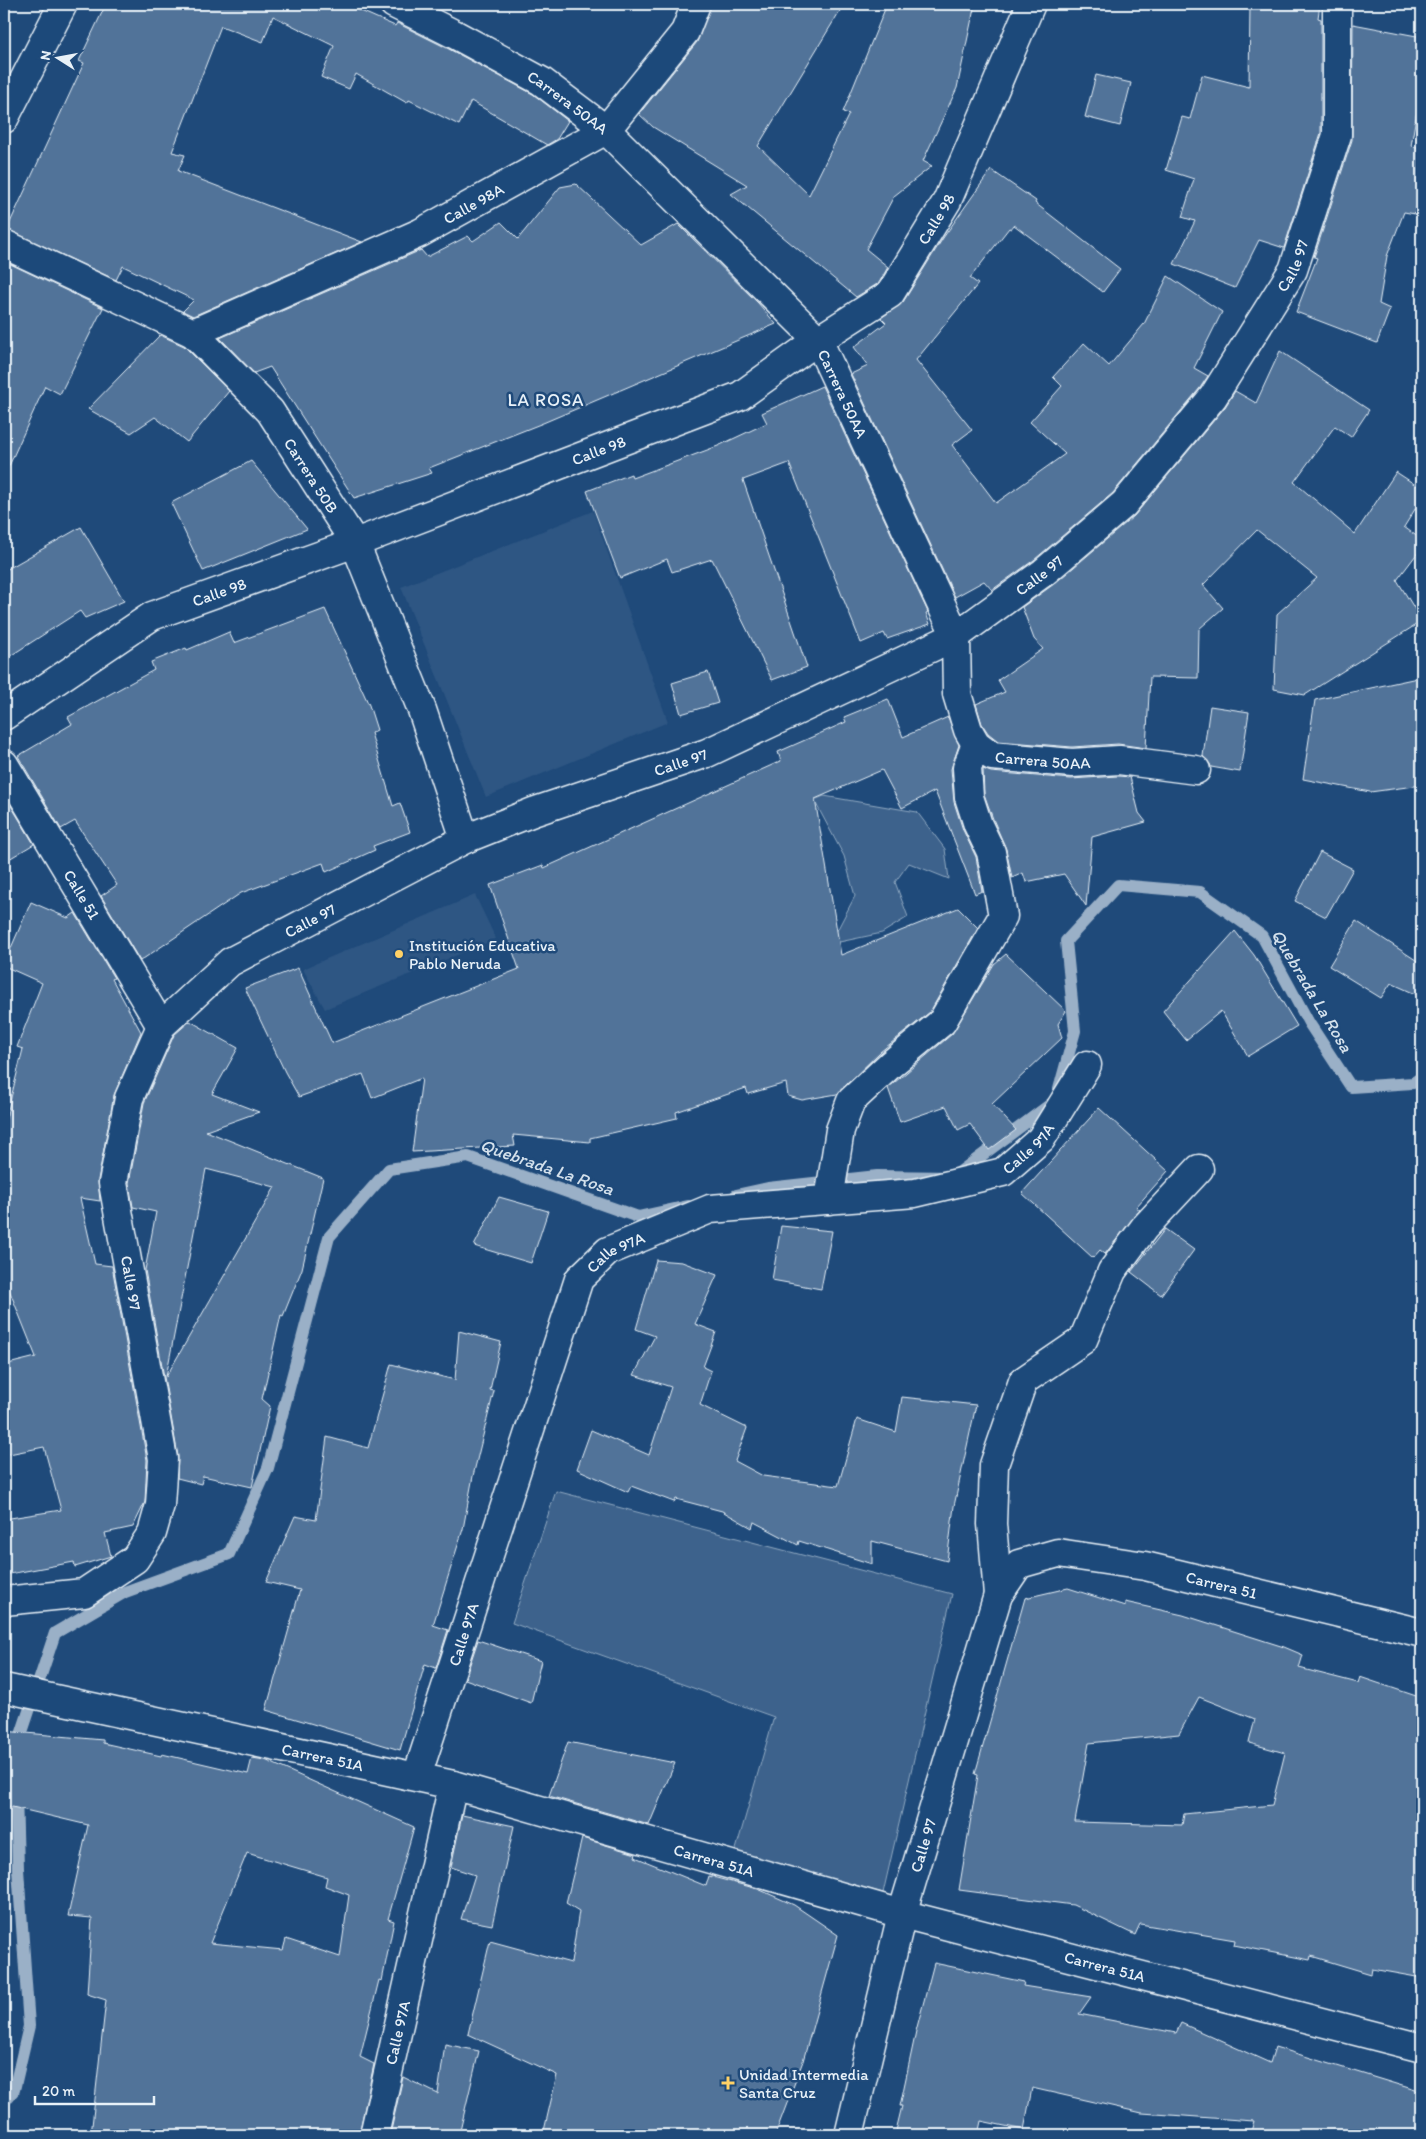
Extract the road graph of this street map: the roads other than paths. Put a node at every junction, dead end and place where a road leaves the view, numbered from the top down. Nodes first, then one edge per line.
1 (63, 4) edge
2 (394, 4) edge
3 (696, 4) edge
4 (1031, 4) edge
5 (1337, 4) edge
6 (4, 119) edge
7 (606, 130) junction
8 (4, 244) edge
9 (193, 333) junction
10 (818, 340) junction
11 (355, 543) junction
12 (956, 636) junction
13 (4, 716) edge
14 (976, 744) junction
15 (4, 764) edge
16 (1196, 770) dead end
17 (465, 839) junction
18 (161, 1026) junction
19 (1087, 1065) dead end
20 (1200, 1169) dead end
21 (830, 1194) junction
22 (1019, 1564) joint
23 (998, 1595) junction
24 (4, 1601) edge
25 (1422, 1633) edge
26 (9, 1689) edge
27 (417, 1776) junction
28 (454, 1785) junction
29 (902, 1914) junction
30 (1422, 2048) edge
31 (374, 2135) edge
32 (849, 2135) edge

1 - 6 street
2 - 7 street, Carrera 50AA
3 - 7 street, Calle 98A
4 - 10 street, Calle 98
5 - 12 street, Calle 97
7 - 9 street, Calle 98A
7 - 10 street, Carrera 50AA
8 - 9 street, Carrera 50B
9 - 11 street, Carrera 50B
10 - 11 street, Calle 98
10 - 12 street, Carrera 50AA
11 - 13 street, Calle 98
11 - 17 street, Carrera 50B
12 - 14 street, Carrera 50AA
12 - 17 street, Calle 97
14 - 16 street, Carrera 50AA
14 - 21 street
15 - 18 street, Calle 51
17 - 18 street, Calle 97
18 - 24 street, Calle 97
19 - 21 street, Calle 97A
20 - 23 street
21 - 27 street, Calle 97A
22 - 23 street, Calle 97
22 - 25 street, Carrera 51
23 - 29 street, Calle 97
26 - 27 street, Carrera 51A
27 - 28 street, Carrera 51A
28 - 29 street, Carrera 51A
28 - 31 street, Calle 97A
29 - 30 street, Carrera 51A
29 - 32 street, Calle 97

